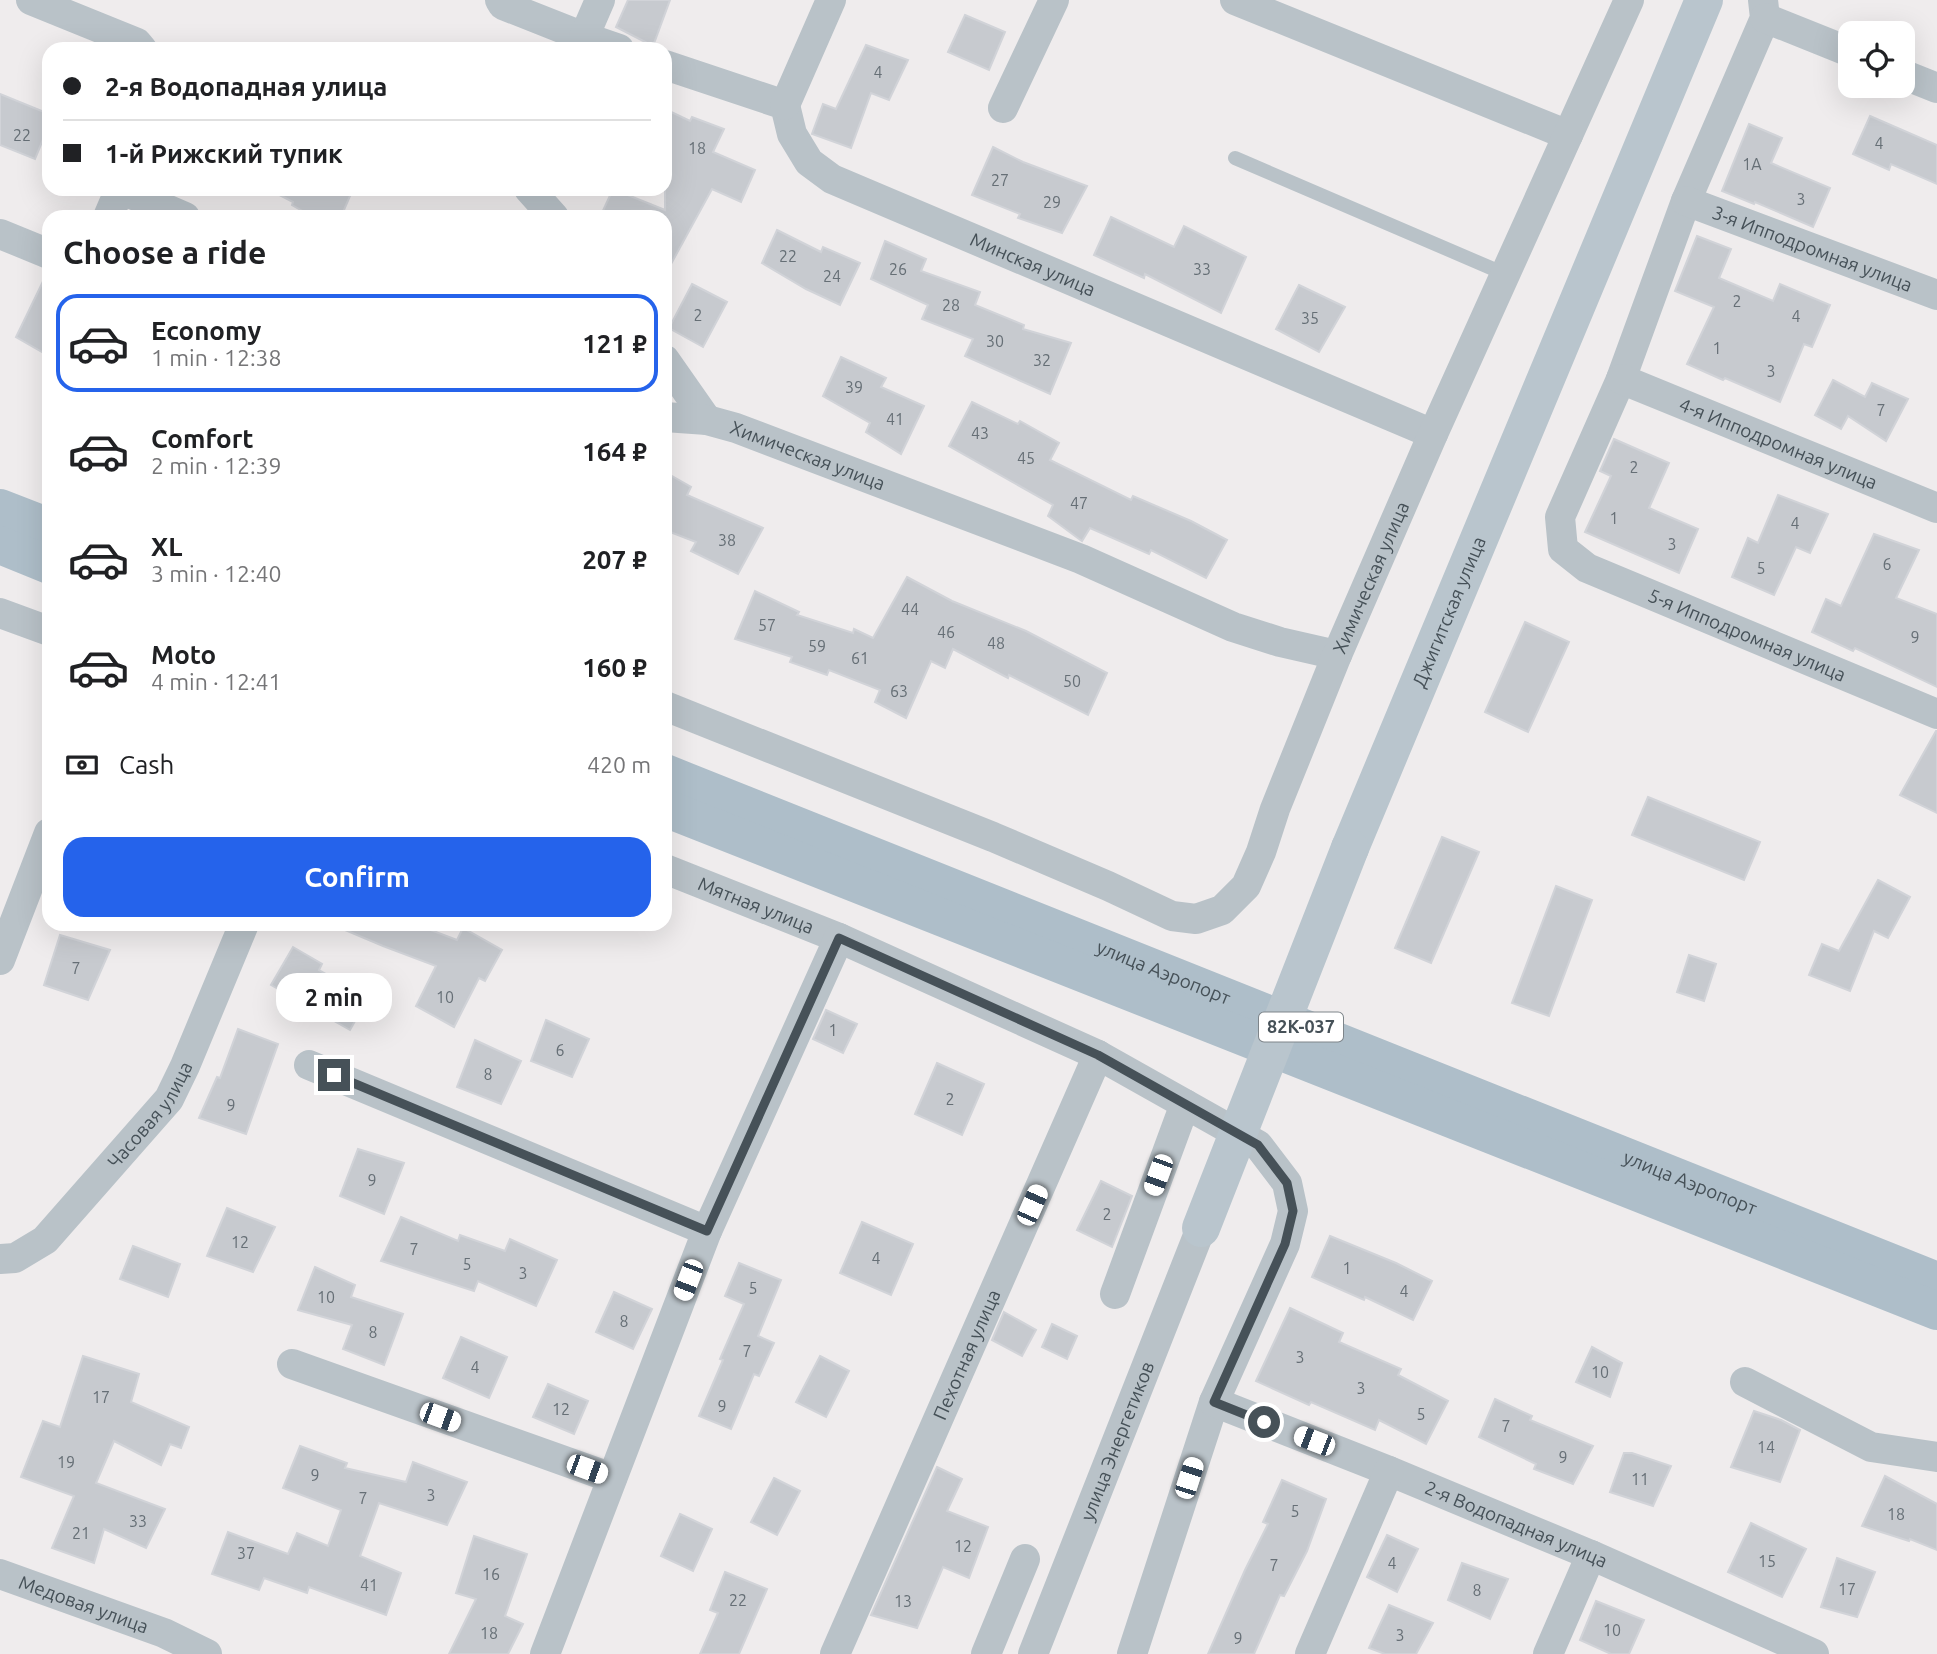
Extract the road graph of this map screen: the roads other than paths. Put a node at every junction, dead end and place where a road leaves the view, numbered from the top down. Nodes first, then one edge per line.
1 (31, 0) edge
2 (500, 0) edge
3 (600, 0) edge
4 (831, 0) edge
5 (1054, 0) edge
6 (1235, 0) edge
7 (1629, 0) edge
8 (1704, 0) edge
9 (1764, 9) edge
10 (584, 37) junction
11 (135, 42) edge
12 (599, 42) edge
13 (1838, 46) edge
14 (672, 67) edge
15 (1915, 79) edge
16 (1937, 88) edge
17 (785, 105) junction
18 (1003, 108) dead end
19 (1568, 135) junction
20 (1235, 158) dead end
21 (136, 196) edge
22 (535, 196) edge
23 (1686, 201) junction
24 (169, 210) edge
25 (548, 210) edge
26 (0, 234) edge
27 (42, 251) edge
28 (1505, 274) junction
29 (1937, 295) edge
30 (672, 370) edge
31 (1621, 379) junction
32 (672, 418) edge
33 (707, 420) junction
34 (1433, 433) junction
35 (0, 508) edge
36 (1937, 508) edge
37 (42, 524) edge
38 (0, 545) edge
39 (42, 562) edge
40 (0, 613) edge
41 (42, 628) edge
42 (1337, 655) junction
43 (672, 709) edge
44 (1937, 714) edge
45 (672, 776) edge
46 (672, 811) edge
47 (42, 851) edge
48 (672, 872) edge
49 (241, 931) edge
50 (839, 938) junction
51 (0, 960) edge
52 (1098, 1055) junction
53 (309, 1065) dead end
54 (1185, 1104) junction
55 (1201, 1228) joint
56 (707, 1231) junction
57 (0, 1259) edge
58 (1937, 1281) edge
59 (1115, 1294) dead end
60 (1937, 1311) edge
61 (292, 1364) dead end
62 (1745, 1382) dead end
63 (1214, 1402) junction
64 (1937, 1457) edge
65 (1389, 1471) junction
66 (612, 1478) junction
67 (1591, 1555) junction
68 (1024, 1559) dead end
69 (0, 1574) edge
70 (1799, 1651) edge
71 (207, 1654) edge
72 (545, 1654) edge
73 (835, 1654) edge
74 (986, 1654) edge
75 (1033, 1654) edge
76 (1132, 1654) edge
77 (1310, 1654) edge
78 (1548, 1654) edge

1 - 11 street
2 - 10 street
3 - 10 street
4 - 17 street
5 - 18 street
6 - 19 street
7 - 19 street, Химическая улица
8 - 55 street, Джигитская улица, bridge
9 - 13 street
9 - 23 street
10 - 12 street
14 - 17 street
15 - 16 street
17 - 34 street, Минская улица
19 - 28 street, Химическая улица
20 - 28 lane
21 - 24 street
22 - 25 street
23 - 29 street, 3-я Ипподромная улица
23 - 31 street
26 - 27 street
28 - 34 street, Химическая улица
30 - 33 street
31 - 36 street, 4-я Ипподромная улица
31 - 44 street, 5-я Ипподромная улица
32 - 33 street, Химическая улица
33 - 42 street, Химическая улица
34 - 42 street, Химическая улица
35 - 37 main road
38 - 39 main road
40 - 41 street
42 - 43 street
45 - 58 main road, улица Аэропорт / 82К-037
46 - 60 main road, улица Аэропорт
47 - 51 street
48 - 50 street, Мятная улица
49 - 57 street, Часовая улица
50 - 52 street, Мятная улица
50 - 56 street
52 - 54 street, Мятная улица
52 - 73 street, Пехотная улица
53 - 56 street
54 - 59 street
54 - 63 street, Мятная улица
55 - 75 street, улица Энергетиков
56 - 66 street
61 - 66 street
62 - 64 street
63 - 65 street, 2-я Водопадная улица
63 - 76 street, Мятная улица
65 - 67 street, 2-я Водопадная улица
65 - 77 street
66 - 72 street
67 - 70 street, 2-я Водопадная улица
67 - 78 street
68 - 74 street
69 - 71 street, Медовая улица

